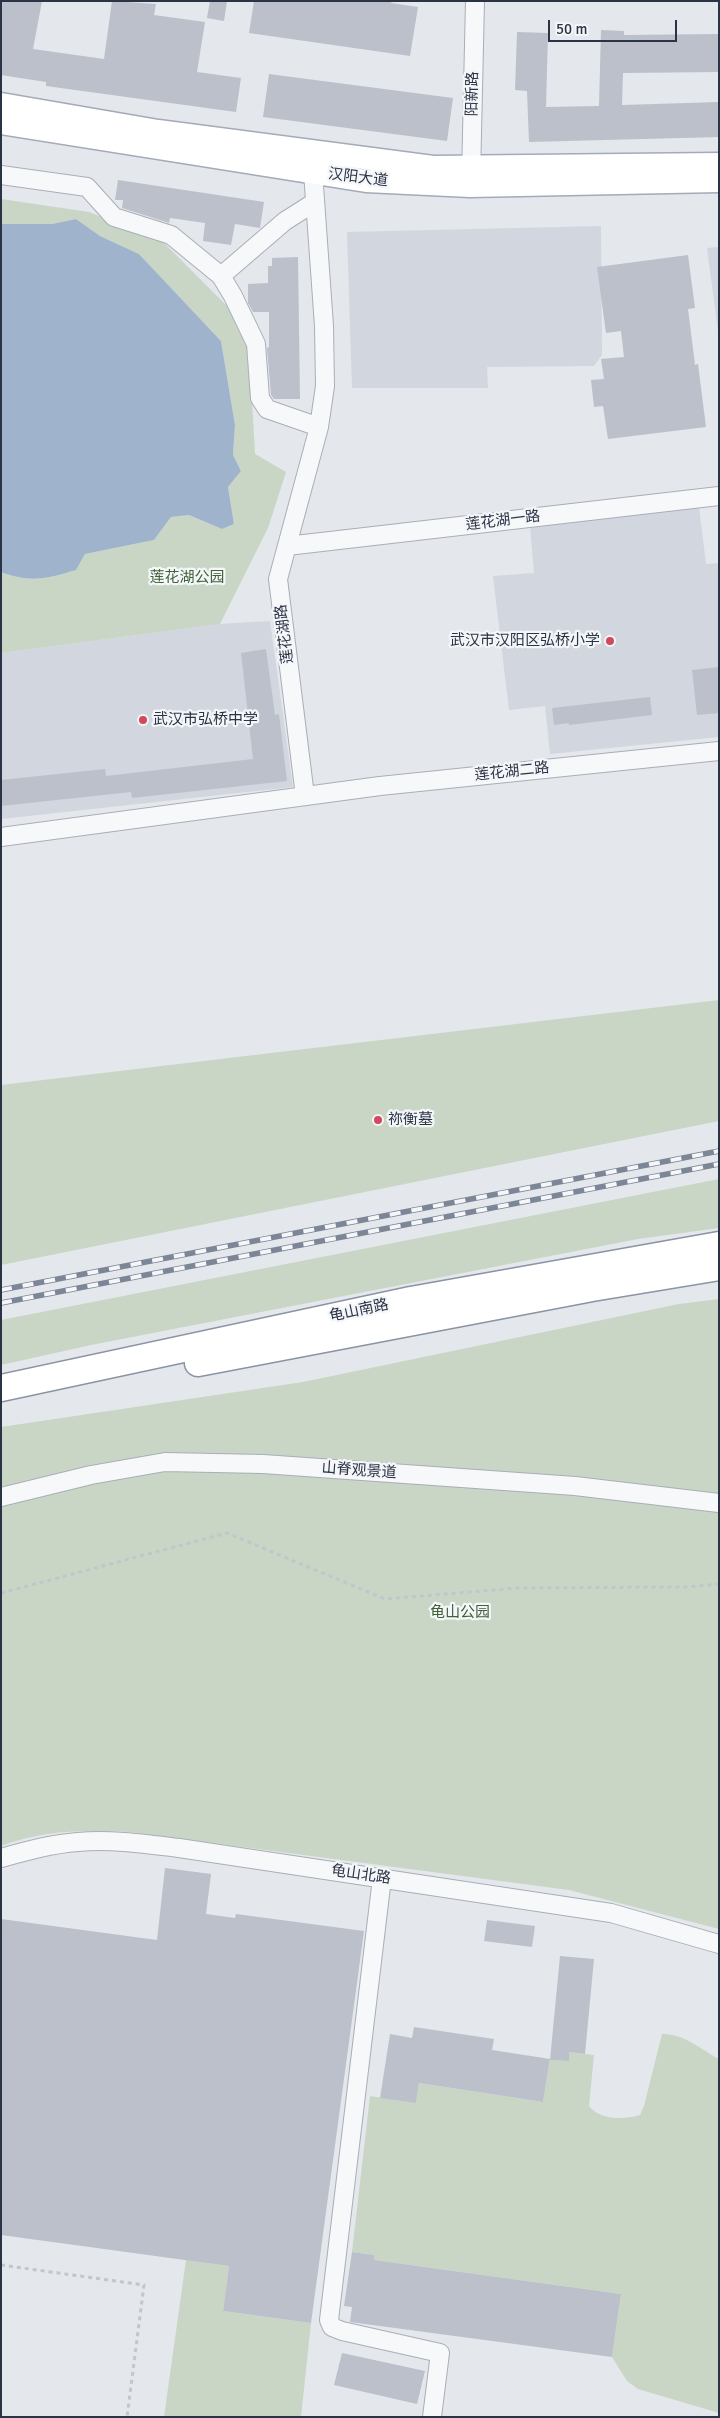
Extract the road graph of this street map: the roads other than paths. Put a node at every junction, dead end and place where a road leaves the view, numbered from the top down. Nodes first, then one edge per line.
1 (475, 1) edge
2 (1, 104) edge
3 (1, 123) edge
4 (719, 164) edge
5 (312, 172) junction
6 (1, 175) edge
7 (471, 176) junction
8 (719, 181) edge
9 (315, 202) junction
10 (220, 276) junction
11 (319, 427) junction
12 (719, 496) edge
13 (287, 546) junction
14 (719, 751) edge
15 (305, 796) junction
16 (1, 838) edge
17 (719, 1246) edge
18 (719, 1267) edge
19 (1, 1388) edge
20 (1, 1401) edge
21 (1, 1497) edge
22 (719, 1503) edge
23 (1, 1858) edge
24 (382, 1878) junction
25 (719, 1944) edge
26 (432, 2417) edge

1 - 7 street, 阳新路
2 - 7 main road, 汉阳大道
3 - 5 main road, 汉阳大道
4 - 7 main road, 汉阳大道
5 - 7 main road, 汉阳大道
5 - 9 street, 莲花湖路
6 - 10 street
7 - 8 main road, 汉阳大道
9 - 10 street
9 - 11 street, 莲花湖路
10 - 11 street
11 - 13 street, 莲花湖路
12 - 13 street, 莲花湖一路
13 - 15 street, 莲花湖路
14 - 15 street, 莲花湖二路
15 - 16 street
17 - 19 highway, 龟山南路
18 - 20 highway, 龟山南路
21 - 22 street, 山脊观景道
23 - 24 street, 龟山北路
24 - 25 street, 龟山北路
24 - 26 street

